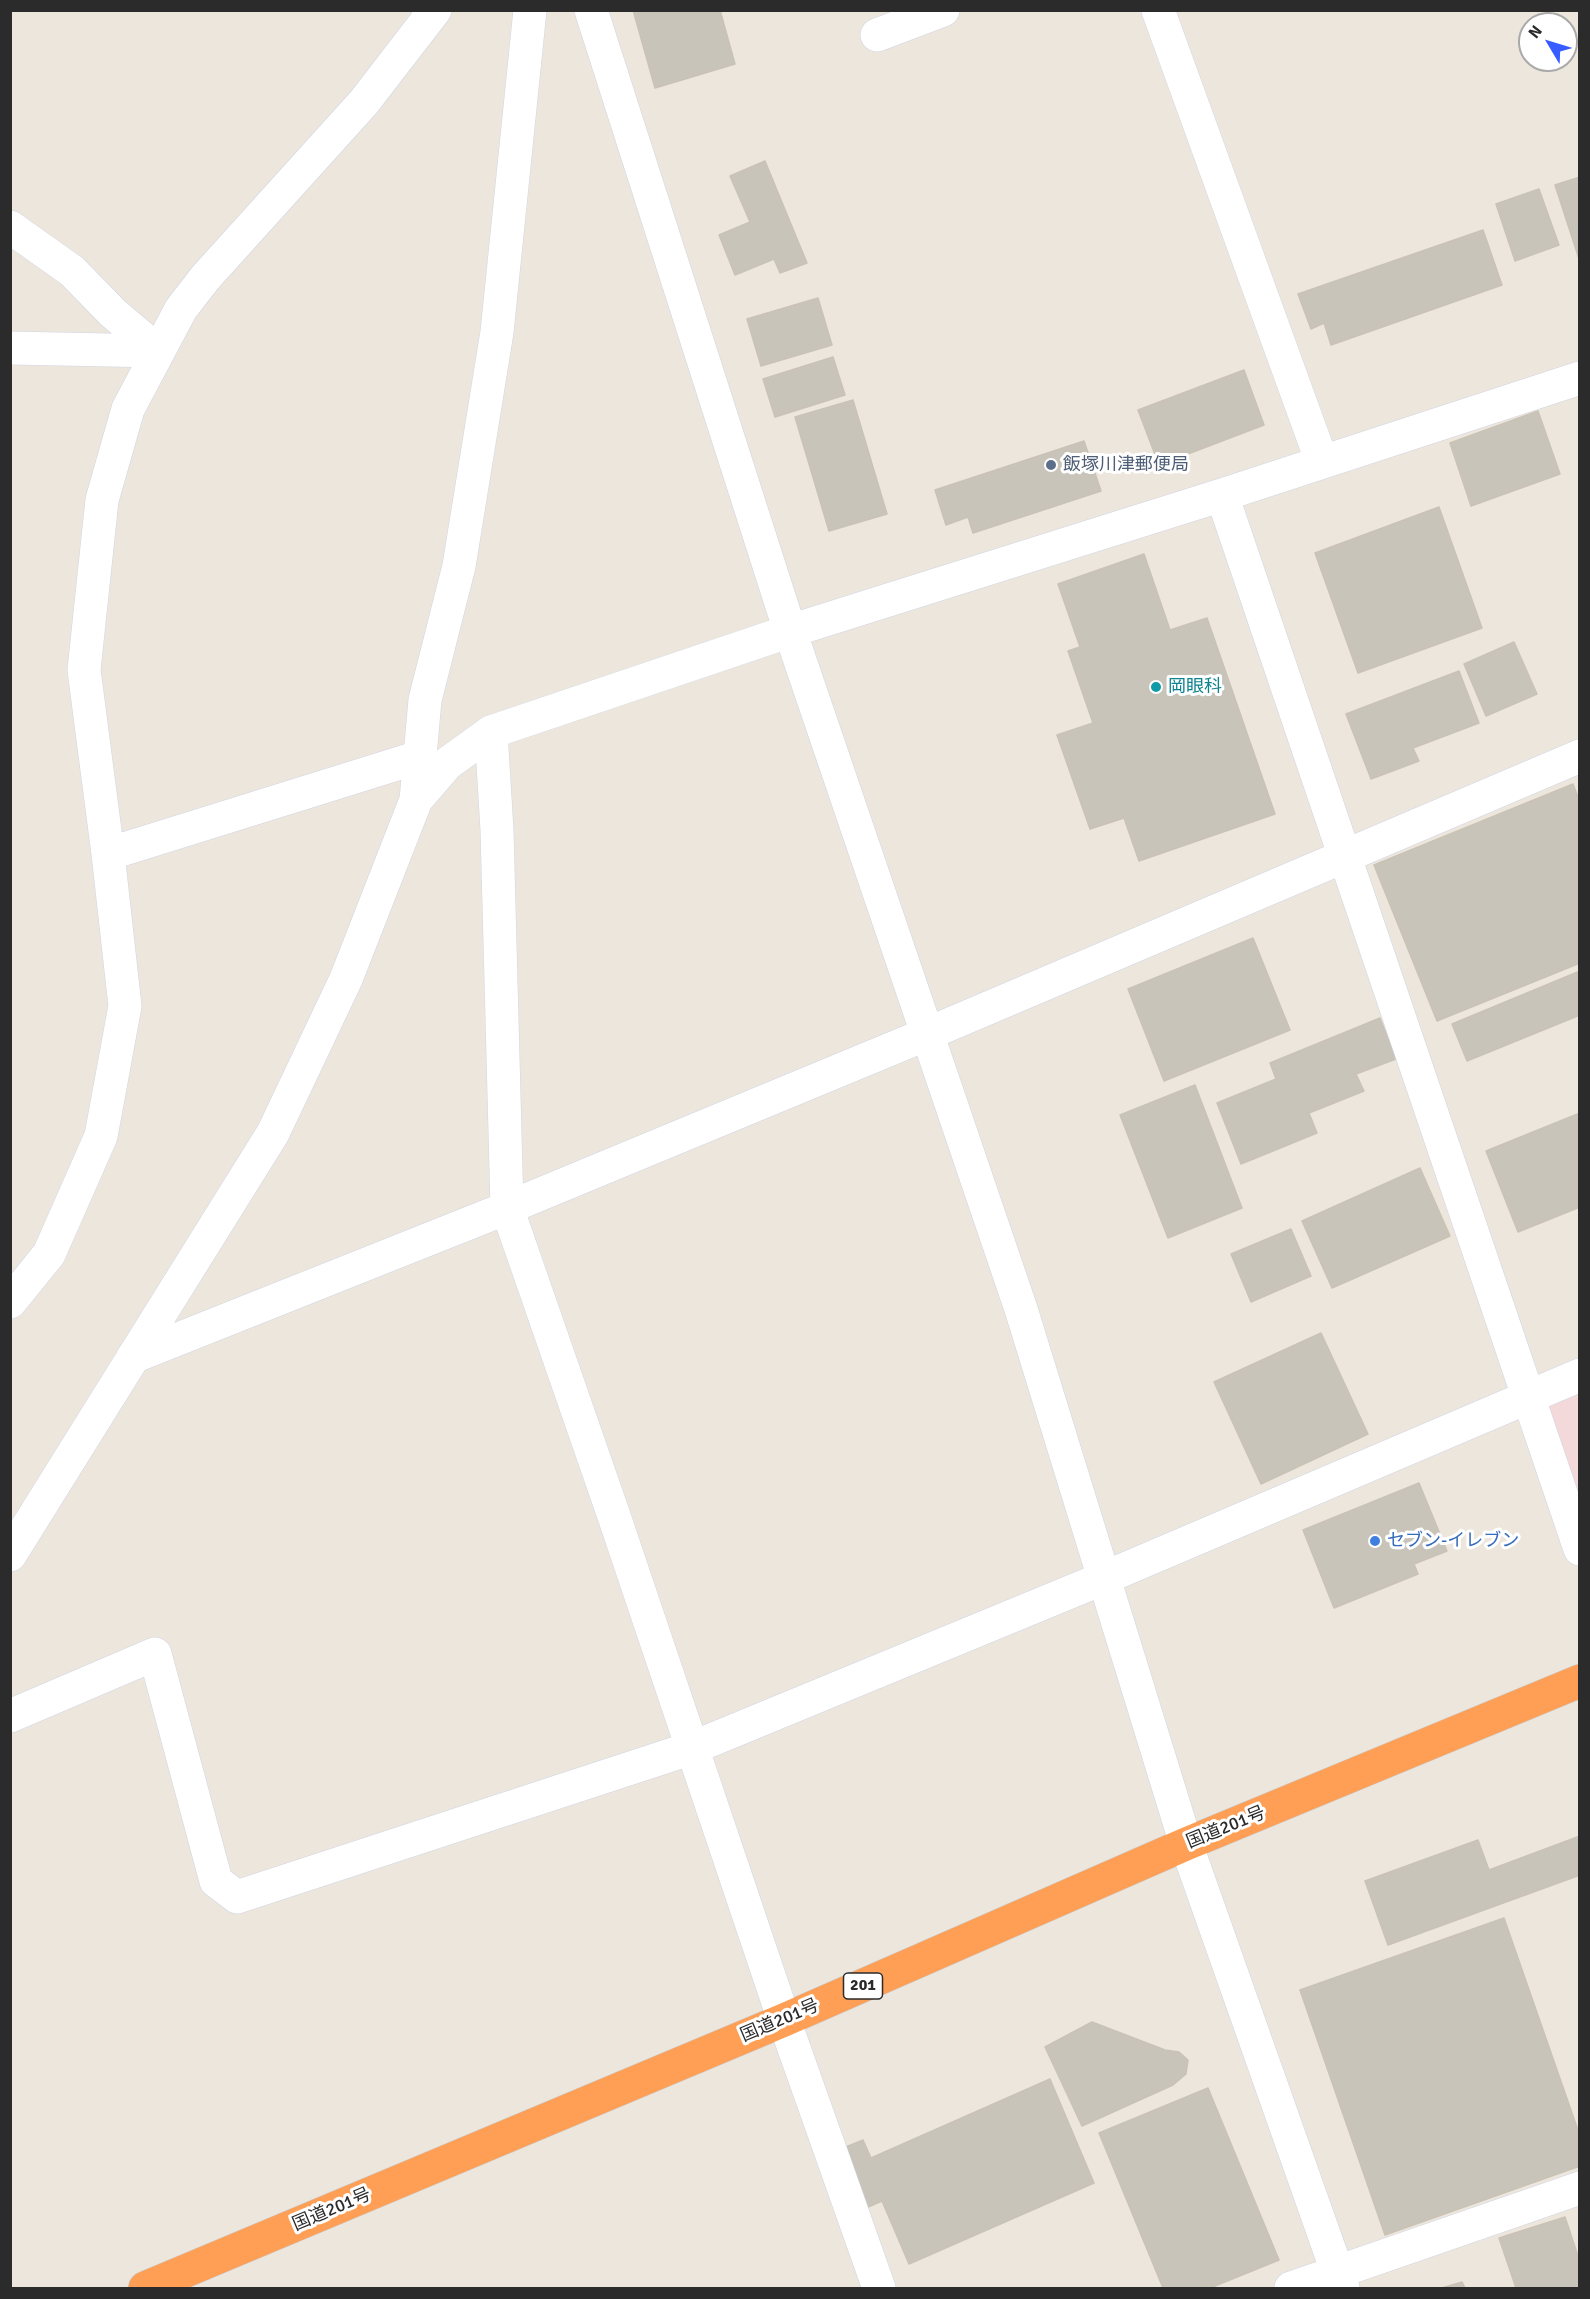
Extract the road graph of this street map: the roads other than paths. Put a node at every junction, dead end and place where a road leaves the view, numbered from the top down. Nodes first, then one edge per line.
1 (435, 10) edge
2 (530, 10) edge
3 (591, 10) edge
4 (943, 10) edge
5 (1158, 10) edge
6 (877, 35) dead end
7 (10, 226) edge
8 (10, 348) edge
9 (158, 351) junction
10 (1580, 378) edge
11 (1322, 462) junction
12 (1222, 495) junction
13 (790, 631) junction
14 (491, 732) junction
15 (1580, 756) edge
16 (419, 757) junction
17 (416, 801) junction
18 (108, 854) junction
19 (1345, 856) junction
20 (927, 1034) junction
21 (507, 1208) junction
22 (10, 1302) edge
23 (133, 1357) junction
24 (1580, 1375) edge
25 (1528, 1397) junction
26 (1580, 1550) edge
27 (10, 1555) edge
28 (1104, 1578) junction
29 (1580, 1681) edge
30 (10, 1716) edge
31 (692, 1748) junction
32 (1186, 1844) junction
33 (784, 2020) junction
34 (1580, 2188) edge
35 (1340, 2281) edge
36 (145, 2289) edge
37 (879, 2289) edge
38 (1291, 2289) edge

1 - 9 street
2 - 16 street
3 - 13 street
4 - 6 street
5 - 11 street
7 - 9 street
8 - 9 street
9 - 18 street
10 - 11 street
11 - 12 street
12 - 13 street
12 - 19 street
13 - 14 street
13 - 20 street
14 - 17 street
14 - 21 street
15 - 19 street
16 - 17 street
16 - 18 street
17 - 23 street
18 - 22 street
19 - 20 street
19 - 25 street
20 - 21 street
20 - 28 street
21 - 23 street
21 - 31 street
23 - 27 street
24 - 25 street
25 - 26 street
25 - 28 street
28 - 31 street
28 - 32 street
29 - 32 highway, 国道201号 / 201
30 - 31 street
31 - 33 street
32 - 33 highway, 国道201号 / 201
32 - 35 street
33 - 36 highway, 国道201号 / 201
33 - 37 street
34 - 35 street
35 - 38 street

